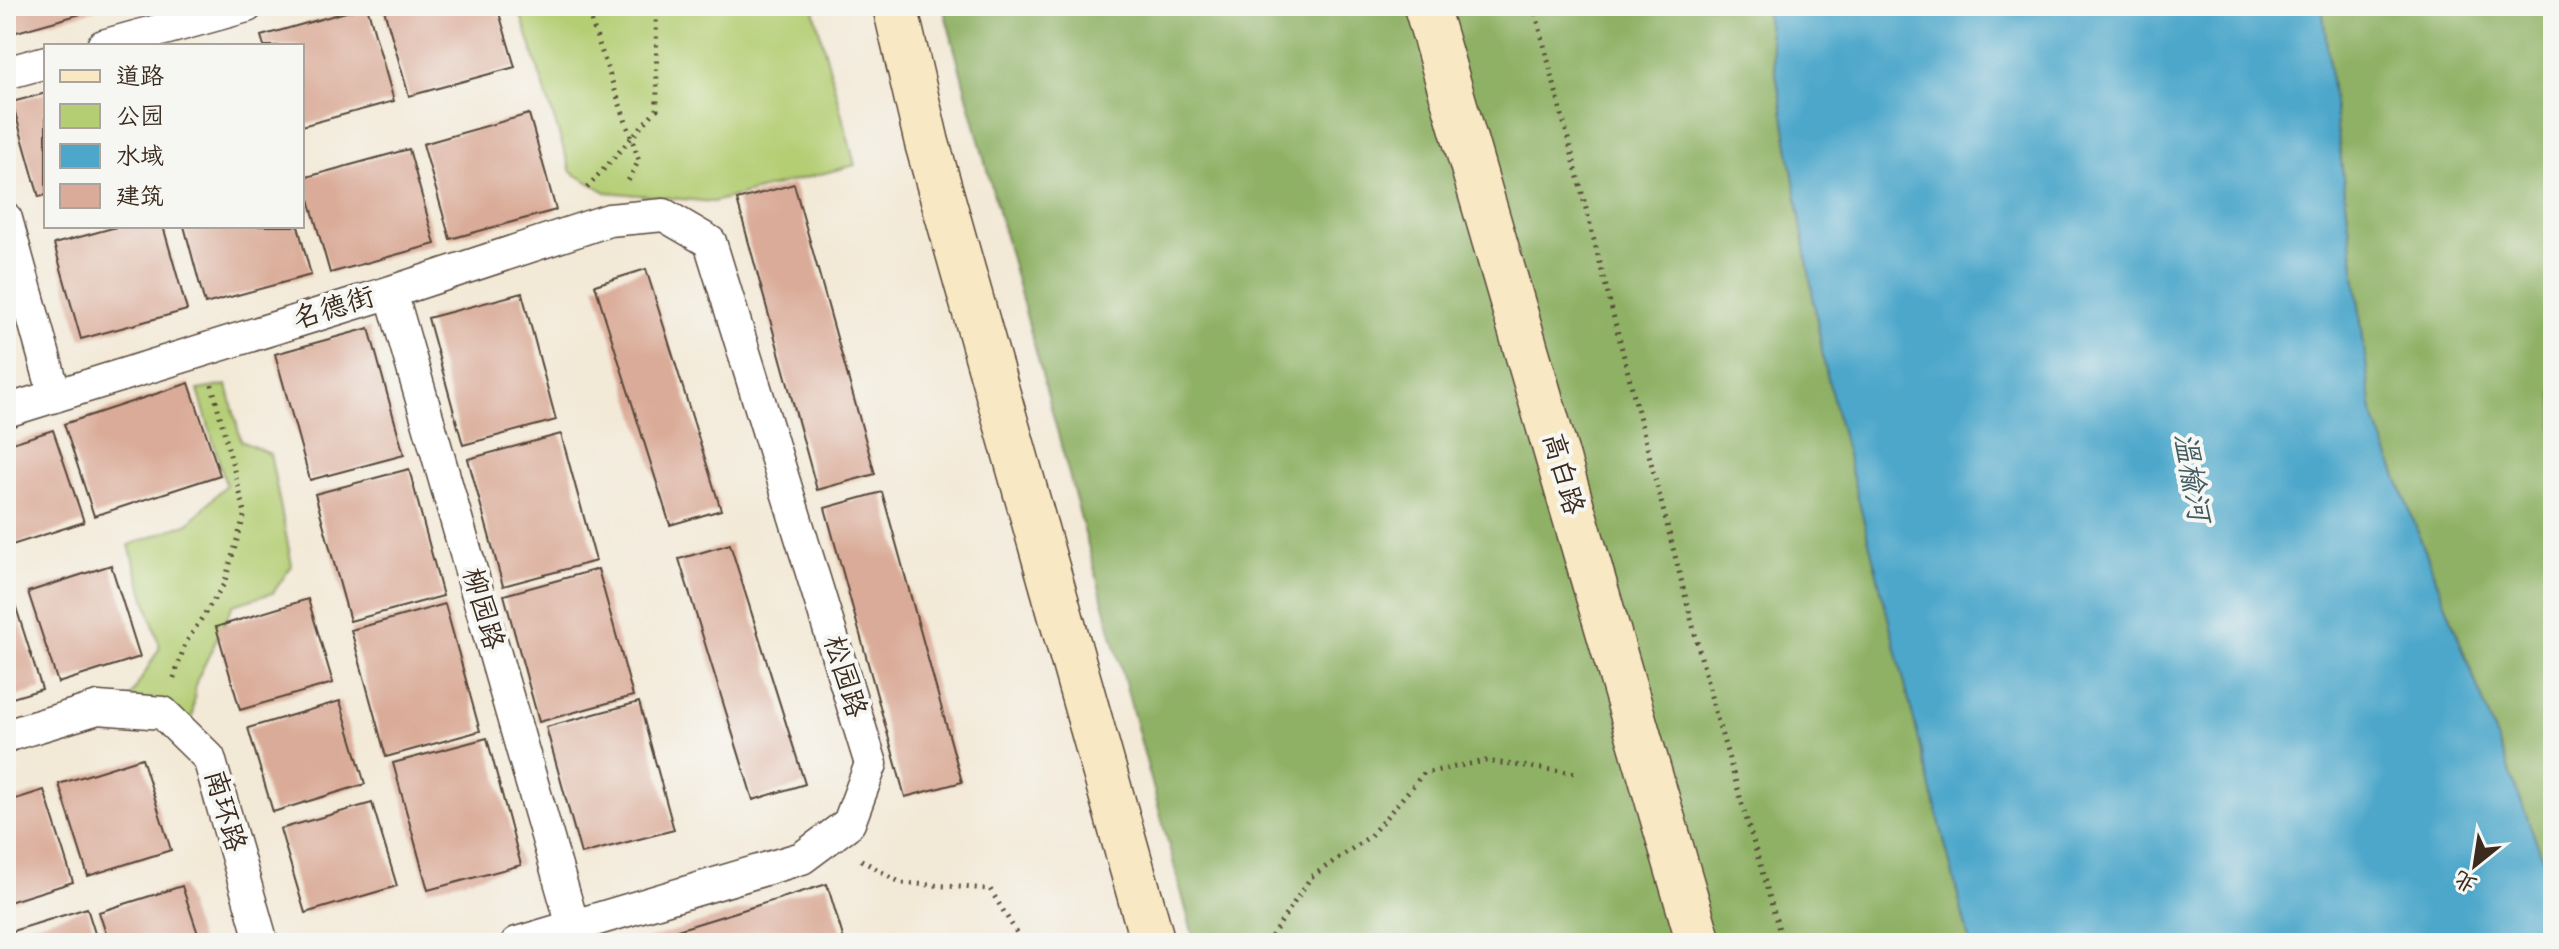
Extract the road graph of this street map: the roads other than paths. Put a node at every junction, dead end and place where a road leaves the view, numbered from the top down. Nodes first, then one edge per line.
1 (247, 6) edge
2 (895, 6) edge
3 (1426, 6) edge
4 (110, 44) edge
5 (44, 63) edge
6 (6, 73) edge
7 (664, 215) joint
8 (6, 219) edge
9 (391, 292) junction
10 (55, 396) junction
11 (6, 411) edge
12 (6, 736) edge
13 (573, 926) junction
14 (262, 943) edge
15 (517, 943) edge
16 (1153, 943) edge
17 (1699, 943) edge

1 - 4 street
2 - 16 main road
3 - 17 main road, 高白路
5 - 6 street
7 - 9 street, 名德街
7 - 13 street, 松园路
8 - 10 street
9 - 10 street, 名德街
9 - 13 street, 柳园路
10 - 11 street, 名德街
12 - 14 street, 南环路
13 - 15 street, 松园路

